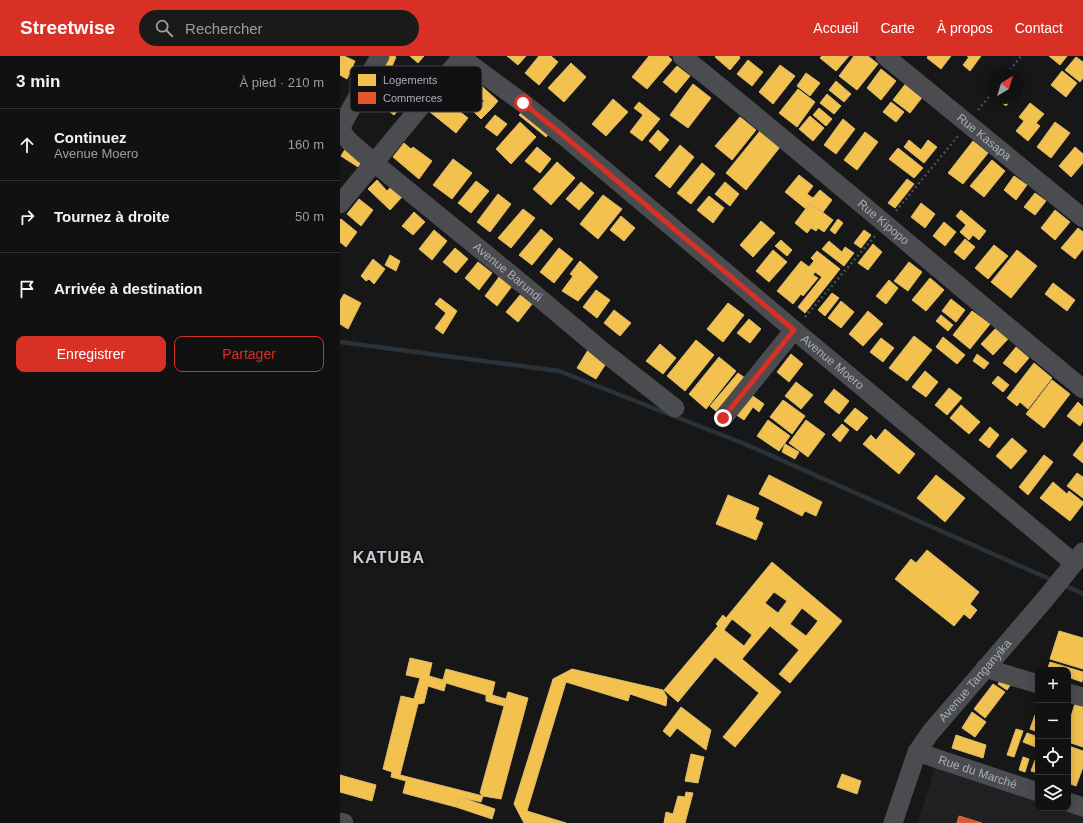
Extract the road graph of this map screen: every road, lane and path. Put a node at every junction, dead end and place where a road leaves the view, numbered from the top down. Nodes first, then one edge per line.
1 (380, 56) edge
2 (682, 56) edge
3 (885, 56) edge
4 (1022, 56) edge
5 (460, 57) edge
6 (374, 66) edge
7 (453, 66) edge
8 (472, 66) edge
9 (1012, 68) edge
10 (482, 73) edge
11 (350, 110) edge
12 (415, 112) edge
13 (374, 162) junction
14 (340, 204) edge
15 (1083, 218) edge
16 (794, 330) junction
17 (1083, 389) edge
18 (675, 408) dead end
19 (723, 418) dead end
20 (1079, 558) edge
21 (985, 668) junction
22 (1035, 683) edge
23 (1071, 694) edge
24 (1083, 697) edge
25 (917, 752) junction
26 (1035, 791) edge
27 (1071, 803) edge
28 (1083, 807) edge
29 (340, 822) edge
30 (344, 823) edge
31 (893, 823) edge

1 - 6 street, Avenue Barundi
2 - 17 street, Rue Kipopo
3 - 15 street, Rue Kasapa
4 - 9 path
5 - 7 street
5 - 8 street, Avenue Moero
10 - 16 street, Avenue Moero
11 - 13 street, Avenue Barundi
12 - 13 street
13 - 14 street
13 - 18 street, Avenue Barundi
16 - 19 street
16 - 20 street, Avenue Moero
20 - 21 street, Avenue Tanganyika
21 - 22 street
21 - 25 street, Avenue Tanganyika
23 - 24 street
25 - 26 street, Rue du Marché
25 - 31 street, Avenue Tanganyika
27 - 28 street
29 - 30 street

